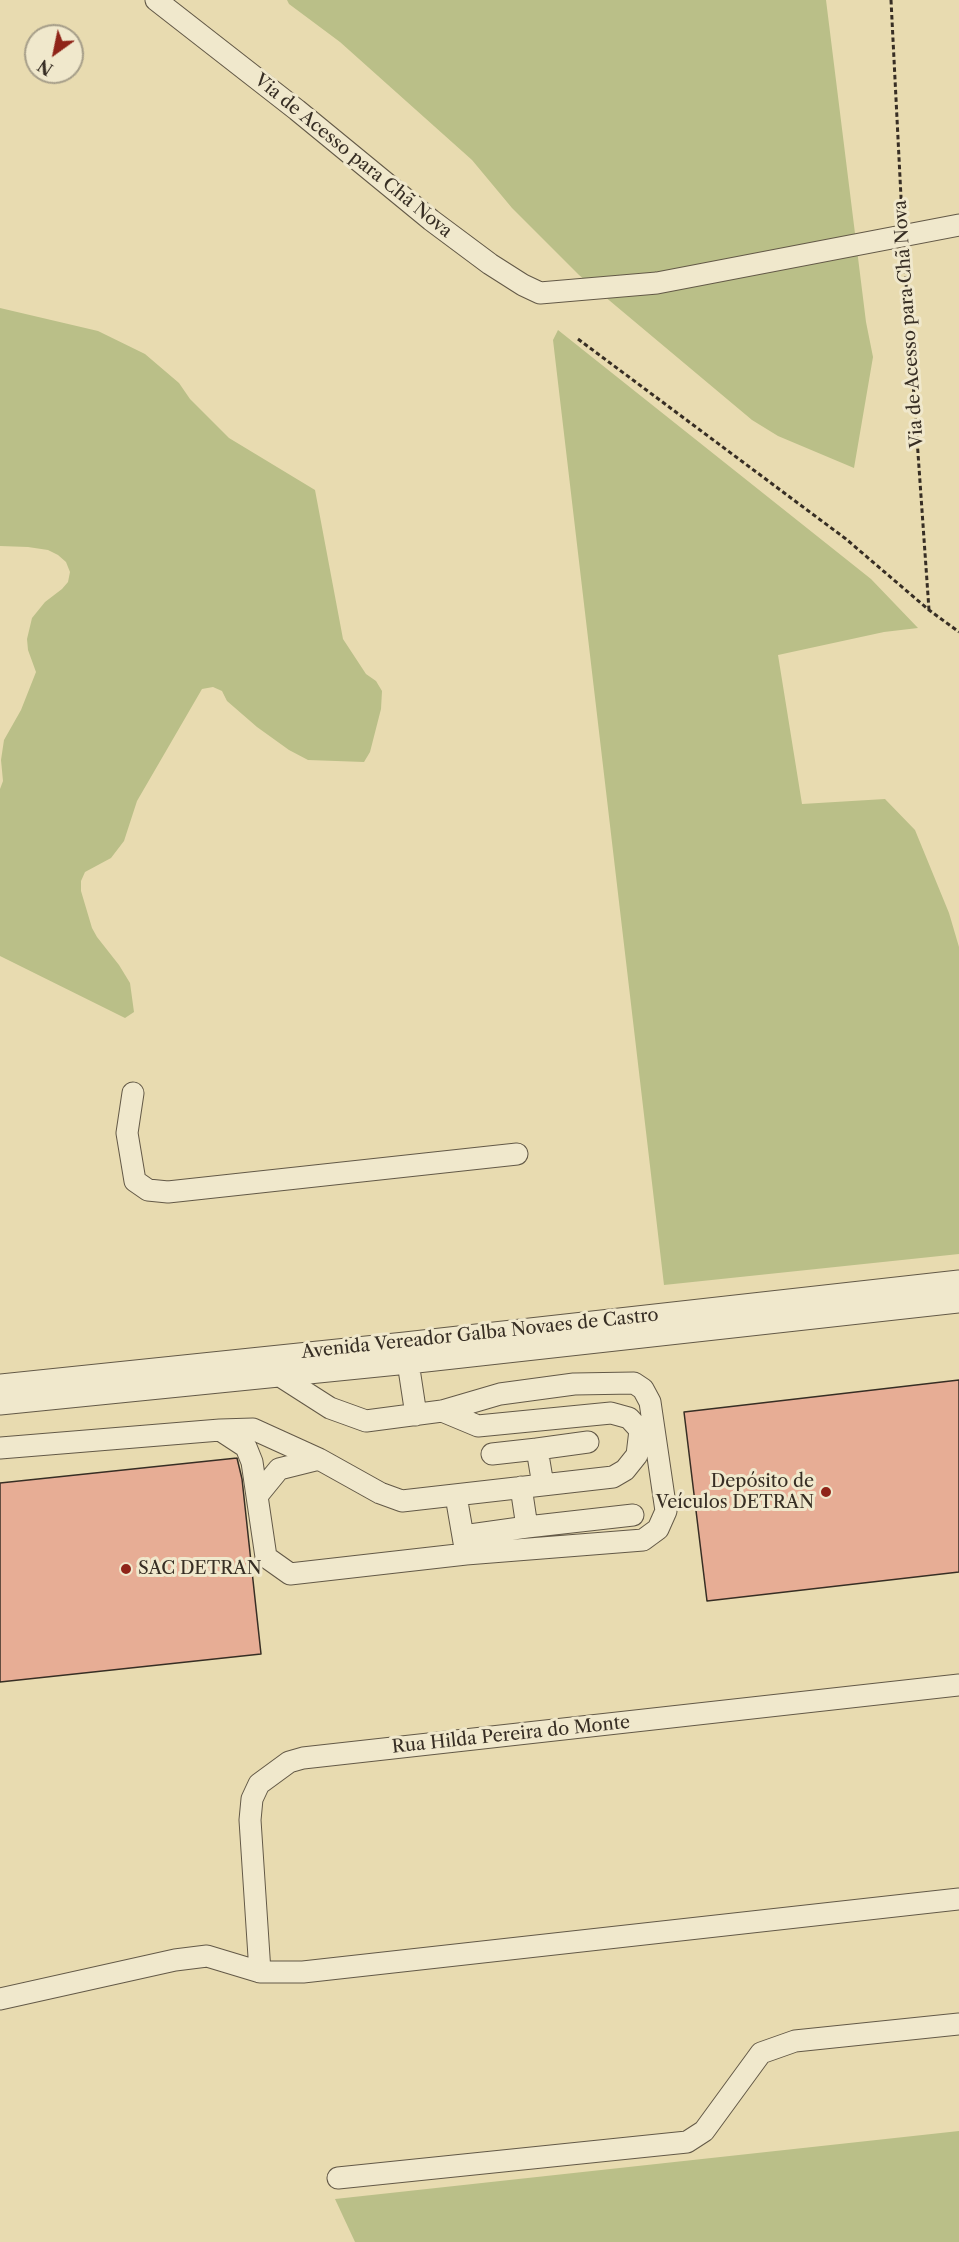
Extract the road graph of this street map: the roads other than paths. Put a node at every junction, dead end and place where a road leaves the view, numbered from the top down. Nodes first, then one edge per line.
1 (156, 0) edge
2 (959, 225) edge
3 (133, 1093) dead end
4 (517, 1154) dead end
5 (959, 1281) edge
6 (959, 1302) edge
7 (406, 1353) junction
8 (280, 1376) junction
9 (574, 1384) junction
10 (0, 1385) edge
11 (0, 1404) edge
12 (442, 1411) junction
13 (416, 1415) junction
14 (577, 1416) junction
15 (220, 1430) junction
16 (588, 1442) dead end
17 (0, 1448) edge
18 (537, 1449) junction
19 (492, 1454) dead end
20 (319, 1459) junction
21 (543, 1485) junction
22 (521, 1487) junction
23 (256, 1496) junction
24 (456, 1496) junction
25 (633, 1515) dead end
26 (527, 1527) junction
27 (464, 1545) junction
28 (959, 1685) edge
29 (959, 1899) edge
30 (260, 1972) junction
31 (0, 2000) edge
32 (959, 2024) edge
33 (338, 2178) dead end

1 - 2 street, Via de Acesso para Chã Nova
3 - 4 street
5 - 7 street, Avenida Vereador Galba Novaes de Castro
6 - 7 street, Avenida Vereador Galba Novaes de Castro
7 - 8 street, Avenida Vereador Galba Novaes de Castro
7 - 10 street, Avenida Vereador Galba Novaes de Castro
7 - 13 street
8 - 11 street, Avenida Vereador Galba Novaes de Castro
8 - 13 street
9 - 12 street
9 - 14 street
9 - 27 street
12 - 13 street
12 - 14 street
14 - 21 street
15 - 17 street
15 - 20 street
15 - 23 street
16 - 18 street
18 - 19 street
18 - 21 street
20 - 23 street
20 - 24 street
21 - 22 street
22 - 24 street
22 - 26 street
23 - 27 street
24 - 27 street
25 - 26 street
26 - 27 street
28 - 30 street, Rua Hilda Pereira do Monte
29 - 30 street
30 - 31 street
32 - 33 street

